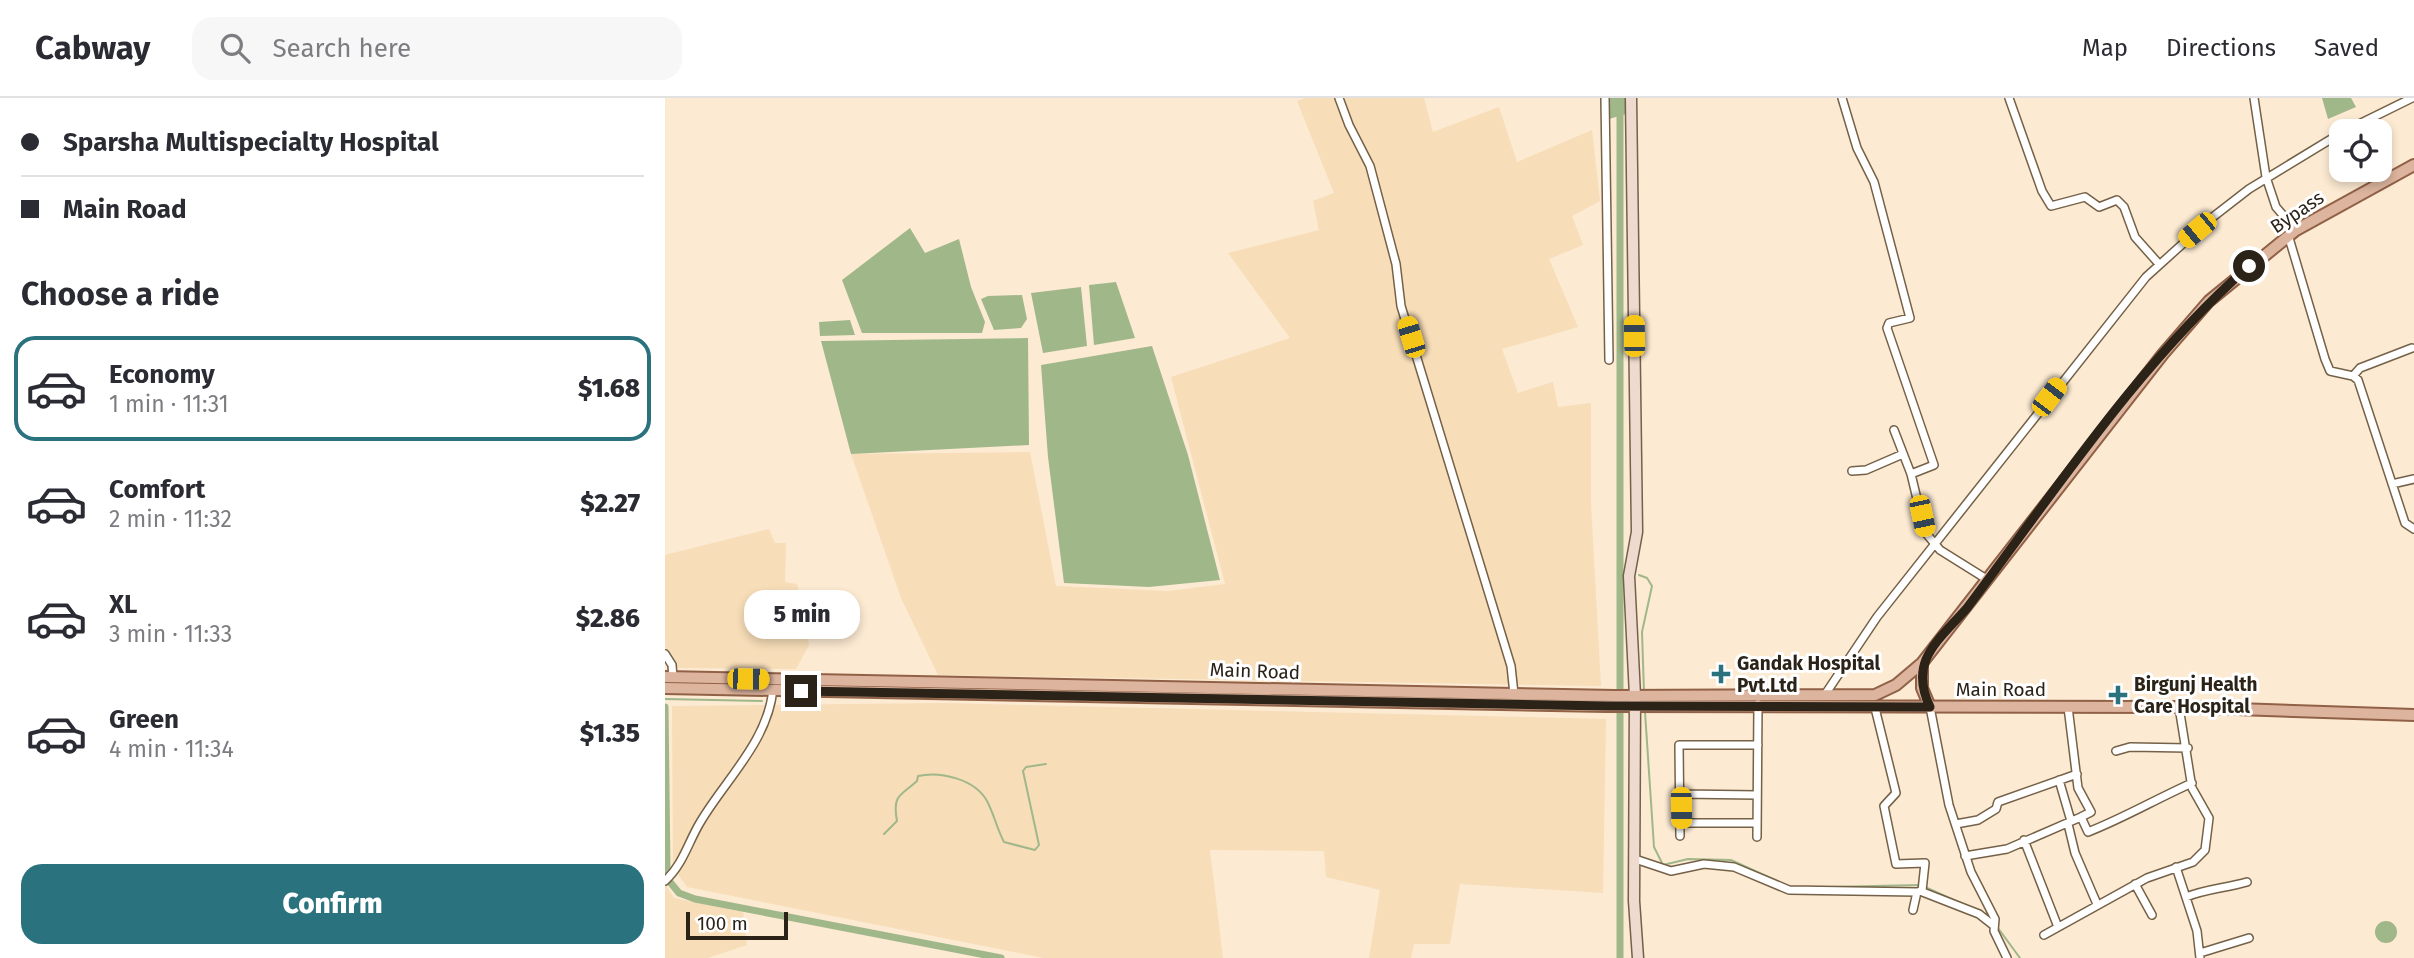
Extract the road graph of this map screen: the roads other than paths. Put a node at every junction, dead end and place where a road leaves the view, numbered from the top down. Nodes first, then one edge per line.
1 (1339, 98) edge
2 (1605, 98) edge
3 (1631, 98) edge
4 (1842, 98) edge
5 (2009, 98) edge
6 (2253, 98) edge
7 (2411, 98) edge
8 (2369, 119) edge
9 (2329, 140) edge
10 (2414, 165) edge
11 (2266, 177) junction
12 (2293, 234) junction
13 (2159, 264) junction
14 (2412, 348) edge
15 (1609, 360) dead end
16 (2353, 376) junction
17 (1894, 430) dead end
18 (1903, 454) junction
19 (1852, 471) dead end
20 (1911, 474) junction
21 (2414, 479) edge
22 (2392, 484) junction
23 (2414, 529) edge
24 (1937, 544) junction
25 (1988, 580) junction
26 (665, 654) edge
27 (1922, 663) junction
28 (669, 677) edge
29 (773, 685) junction
30 (665, 688) edge
31 (1098, 690) junction
32 (1514, 694) junction
33 (1757, 695) junction
34 (1824, 696) junction
35 (1843, 697) joint
36 (1633, 700) junction
37 (1615, 701) junction
38 (1930, 707) junction
39 (2068, 707) junction
40 (1758, 708) junction
41 (1874, 708) junction
42 (2179, 708) junction
43 (2414, 715) edge
44 (1758, 746) junction
45 (2188, 748) junction
46 (2116, 751) dead end
47 (2077, 774) junction
48 (2059, 780) junction
49 (2192, 783) junction
50 (1680, 794) junction
51 (1758, 795) junction
52 (2081, 817) junction
53 (2070, 822) junction
54 (1681, 823) junction
55 (1757, 823) junction
56 (1957, 824) junction
57 (1680, 836) dead end
58 (1757, 837) dead end
59 (2024, 840) junction
60 (1965, 856) junction
61 (1635, 859) junction
62 (2176, 867) junction
63 (665, 881) edge
64 (2247, 882) dead end
65 (2136, 884) junction
66 (1920, 891) junction
67 (2186, 897) junction
68 (2097, 904) junction
69 (1913, 910) dead end
70 (2151, 915) dead end
71 (1994, 922) junction
72 (2058, 927) junction
73 (2044, 935) dead end
74 (2249, 938) dead end
75 (2200, 956) edge
76 (1637, 958) edge
77 (2007, 958) edge

1 - 32 street
2 - 15 street
3 - 36 main road
4 - 20 street
5 - 13 street
6 - 11 street
7 - 8 street
9 - 11 street
10 - 12 main road, Bypass
11 - 12 street
11 - 13 street
12 - 16 street
12 - 25 main road, Bypass
13 - 24 street
14 - 16 street
16 - 22 street
17 - 18 street
18 - 19 street
18 - 20 street
20 - 24 street
21 - 22 street
22 - 23 street
24 - 25 street
24 - 34 street
25 - 27 main road, Bypass
26 - 28 street
27 - 35 main road, Bypass
27 - 38 main road
28 - 29 main road, Main Road
29 - 30 main road, Main Road
29 - 31 main road, Main Road
29 - 63 street
31 - 32 main road, Main Road
31 - 37 main road, Main Road
32 - 37 main road, Main Road
33 - 34 main road, Main Road
33 - 36 main road, Main Road
33 - 40 street
34 - 35 main road, Main Road
36 - 37 main road, Main Road
36 - 40 main road, Main Road
36 - 61 main road
38 - 39 main road, Main Road
38 - 41 main road, Main Road
38 - 56 street
39 - 42 main road, Main Road
39 - 47 street
40 - 41 main road, Main Road
40 - 44 street
41 - 66 street
42 - 43 main road, Main Road
42 - 45 street
44 - 50 street
44 - 51 street
45 - 46 street
45 - 49 street
47 - 48 street
47 - 52 street
48 - 53 street
48 - 56 street
49 - 52 street
49 - 62 street
50 - 51 street
50 - 54 street
51 - 55 street
52 - 53 street
53 - 59 street
53 - 68 street
54 - 55 street
54 - 57 street
55 - 58 street
56 - 60 street
59 - 60 street
59 - 72 street
60 - 71 street
61 - 66 street
61 - 76 main road
62 - 65 street
62 - 67 street
64 - 67 street
65 - 68 street
65 - 70 street
66 - 69 street
66 - 71 street
67 - 75 street
68 - 72 street
71 - 77 street
72 - 73 street
74 - 75 street

